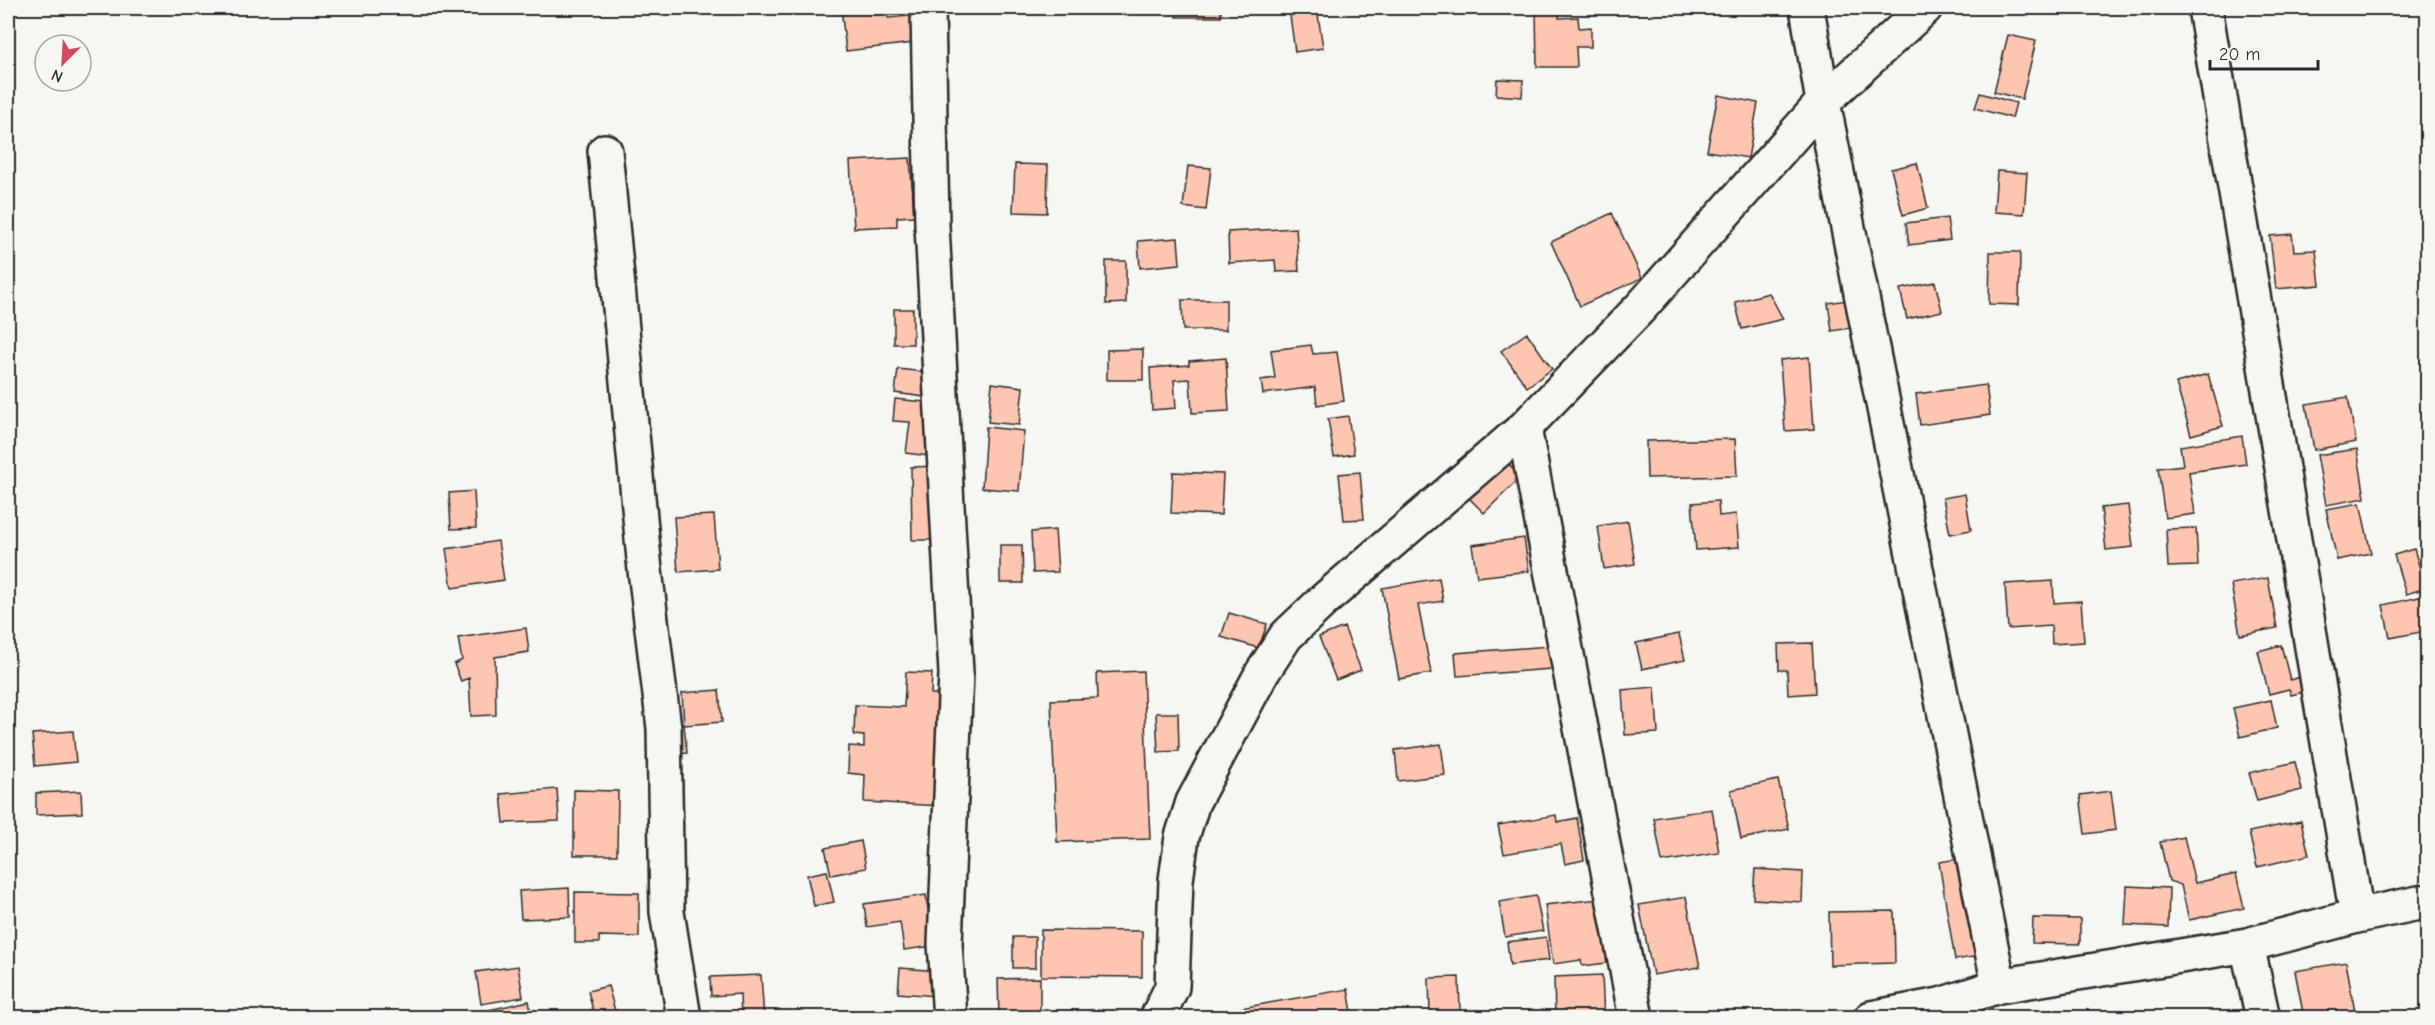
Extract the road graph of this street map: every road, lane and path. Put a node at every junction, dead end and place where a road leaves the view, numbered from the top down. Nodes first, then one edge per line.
1 (928, 8) edge
2 (1807, 8) edge
3 (1925, 8) edge
4 (2205, 8) edge
5 (1823, 102) junction
6 (605, 151) dead end
7 (1524, 428) junction
8 (2427, 901) edge
9 (2357, 916) junction
10 (2247, 945) junction
11 (1999, 986) junction
12 (1171, 1002) edge
13 (1941, 1011) edge
14 (684, 1017) edge
15 (950, 1017) edge
16 (1157, 1017) edge
17 (1636, 1017) edge
18 (1871, 1017) edge
19 (2263, 1017) edge

1 - 15 street
2 - 5 street
3 - 5 street
4 - 9 street
5 - 7 street
5 - 11 street
6 - 14 street
7 - 12 street
7 - 17 street
8 - 9 street
9 - 10 street
10 - 11 street
10 - 19 street
11 - 13 street
12 - 16 street
13 - 18 street

